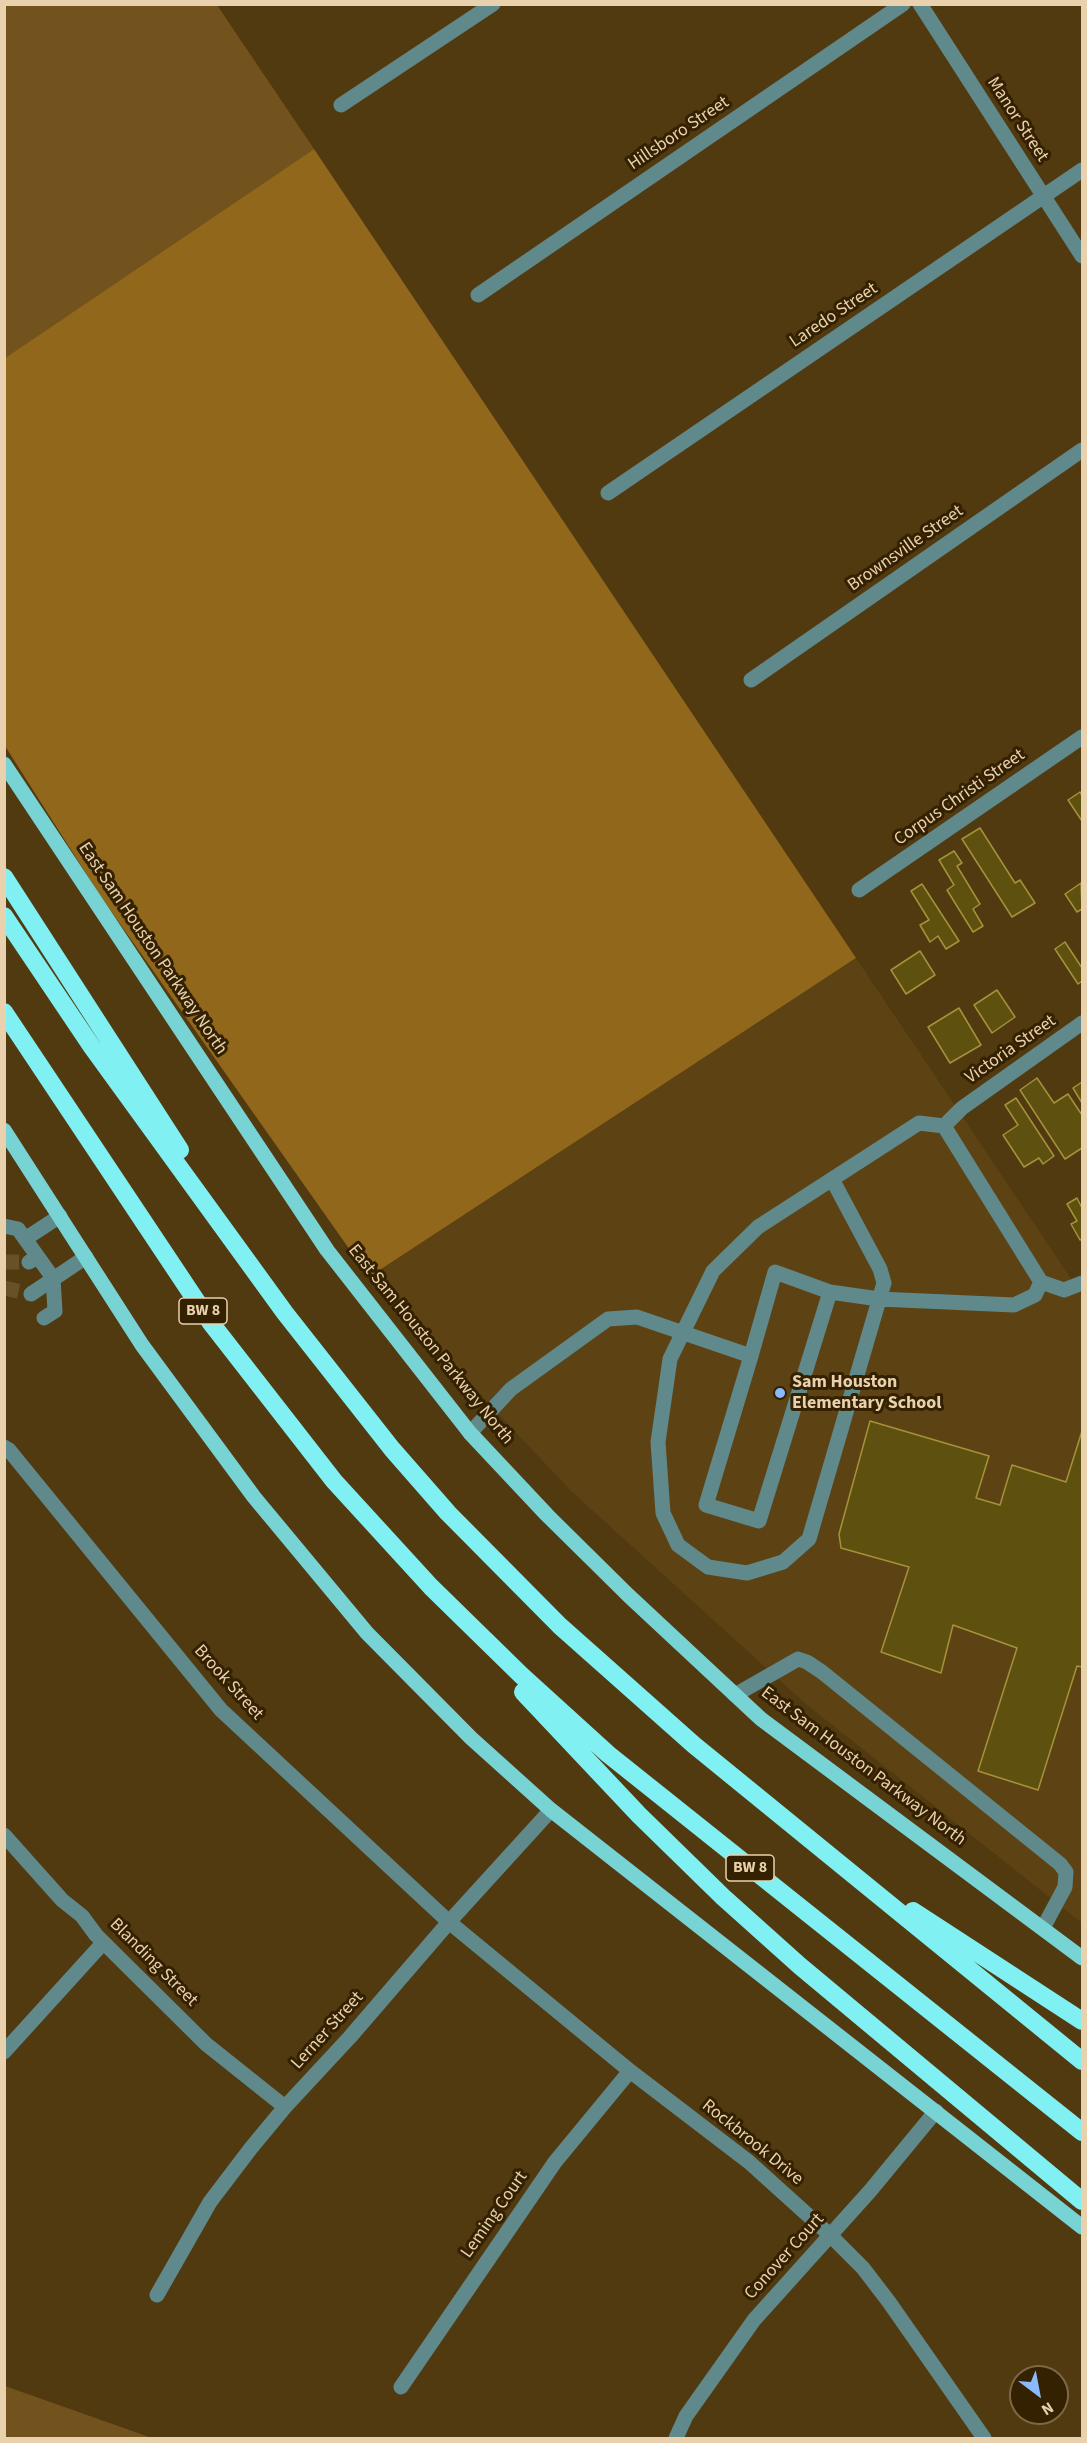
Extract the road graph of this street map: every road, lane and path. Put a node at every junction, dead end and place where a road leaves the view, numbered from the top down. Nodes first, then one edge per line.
1 (494, 4) edge
2 (903, 4) edge
3 (920, 4) edge
4 (341, 105) dead end
5 (1083, 170) edge
6 (1043, 197) junction
7 (1083, 256) edge
8 (478, 295) dead end
9 (1083, 450) edge
10 (608, 494) dead end
11 (751, 680) dead end
12 (1083, 737) edge
13 (4, 764) edge
14 (4, 878) edge
15 (860, 890) dead end
16 (4, 916) edge
17 (4, 1012) edge
18 (1083, 1023) edge
19 (944, 1126) junction
20 (4, 1130) edge
21 (832, 1179) junction
22 (60, 1216) junction
23 (4, 1226) edge
24 (25, 1239) junction
25 (86, 1257) junction
26 (53, 1278) junction
27 (1041, 1282) junction
28 (1082, 1285) edge
29 (830, 1292) junction
30 (31, 1294) dead end
31 (879, 1299) junction
32 (285, 1313) junction
33 (44, 1318) dead end
34 (682, 1334) junction
35 (751, 1356) junction
36 (470, 1432) junction
37 (4, 1447) edge
38 (431, 1587) junction
39 (735, 1695) junction
40 (551, 1810) junction
41 (4, 1835) edge
42 (833, 1858) junction
43 (449, 1922) junction
44 (1043, 1928) junction
45 (104, 1943) junction
46 (1083, 1958) edge
47 (1083, 2021) edge
48 (4, 2052) edge
49 (1083, 2061) edge
50 (630, 2072) junction
51 (285, 2107) junction
52 (936, 2111) junction
53 (1083, 2132) edge
54 (1083, 2201) edge
55 (1083, 2227) edge
56 (831, 2236) junction
57 (157, 2295) dead end
58 (401, 2387) dead end
59 (676, 2439) edge
60 (984, 2439) edge

1 - 4 street
2 - 8 street, Hillsboro Street
3 - 6 street, Manor Street
5 - 6 street, Laredo Street
6 - 7 street, Manor Street
6 - 10 street, Laredo Street
9 - 11 street, Brownsville Street
12 - 15 street, Corpus Christi Street
13 - 36 main road, East Sam Houston Parkway North
14 - 32 highway
16 - 32 highway
17 - 38 highway, BW 8
18 - 19 street, Victoria Street
19 - 21 street
19 - 27 street
20 - 22 main road
21 - 31 street
21 - 34 street
22 - 24 street
22 - 25 main road
23 - 24 street
24 - 26 street
25 - 26 street
25 - 40 main road
26 - 30 street
26 - 33 street
27 - 28 street
27 - 31 street
29 - 31 street
29 - 35 street
29 - 35 street
31 - 34 street
32 - 42 highway
34 - 35 street
34 - 36 street
36 - 39 main road, East Sam Houston Parkway North
37 - 43 street, Brook Street
38 - 53 highway, BW 8
38 - 54 highway
39 - 44 main road, East Sam Houston Parkway North
39 - 44 street
40 - 43 street, Lerner Street
40 - 52 main road
41 - 45 street, Blanding Street
42 - 47 highway
42 - 49 highway
43 - 50 street, Rockbrook Drive
43 - 51 street, Lerner Street
44 - 46 main road, East Sam Houston Parkway North
45 - 48 street
45 - 51 street, Blanding Street
50 - 56 street, Rockbrook Drive
50 - 58 street, Leming Court
51 - 57 street, Lerner Street
52 - 55 main road
52 - 56 street, Conover Court
56 - 59 street, Conover Court
56 - 60 street, Rockbrook Drive

